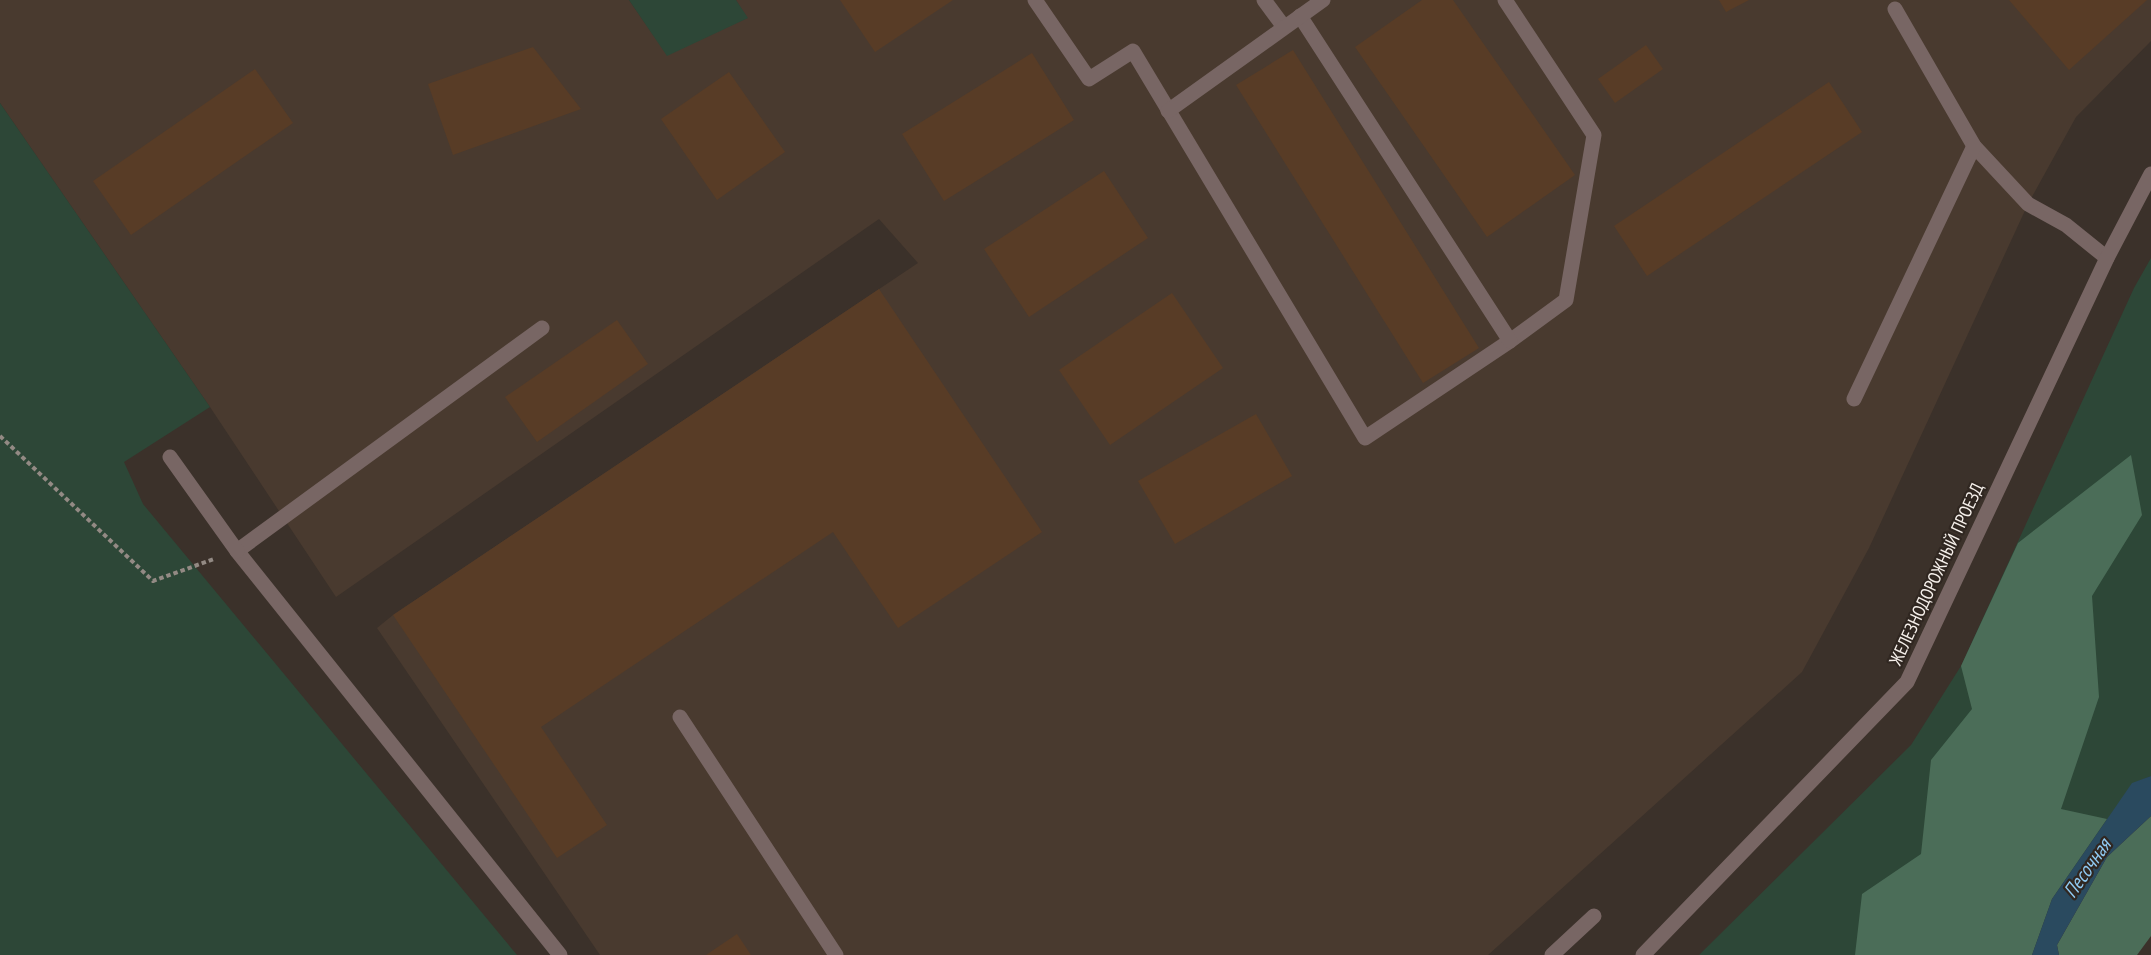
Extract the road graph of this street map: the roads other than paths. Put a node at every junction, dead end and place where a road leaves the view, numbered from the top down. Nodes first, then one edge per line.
1 (1035, 0) edge
2 (1264, 0) edge
3 (1323, 0) edge
4 (1505, 0) edge
5 (1894, 9) dead end
6 (1300, 16) junction
7 (1284, 27) junction
8 (1168, 111) junction
9 (1974, 146) junction
10 (2151, 174) edge
11 (2107, 258) junction
12 (542, 328) dead end
13 (1510, 341) junction
14 (1854, 399) dead end
15 (170, 458) dead end
16 (237, 551) junction
17 (680, 717) dead end
18 (1594, 916) dead end
19 (560, 955) edge
20 (836, 955) edge
21 (1552, 955) edge
22 (1643, 955) edge

1 - 8 street
2 - 7 street
3 - 6 street
4 - 13 street
5 - 9 street
6 - 7 street
6 - 13 street
7 - 8 street
8 - 13 street
9 - 11 street
9 - 14 street
10 - 11 street, ЖЕЛЕЗНОДОРОЖНЫЙ ПРОЕЗД
11 - 22 street, ЖЕЛЕЗНОДОРОЖНЫЙ ПРОЕЗД
12 - 16 street
15 - 16 street
16 - 19 street
17 - 20 street
18 - 21 street

